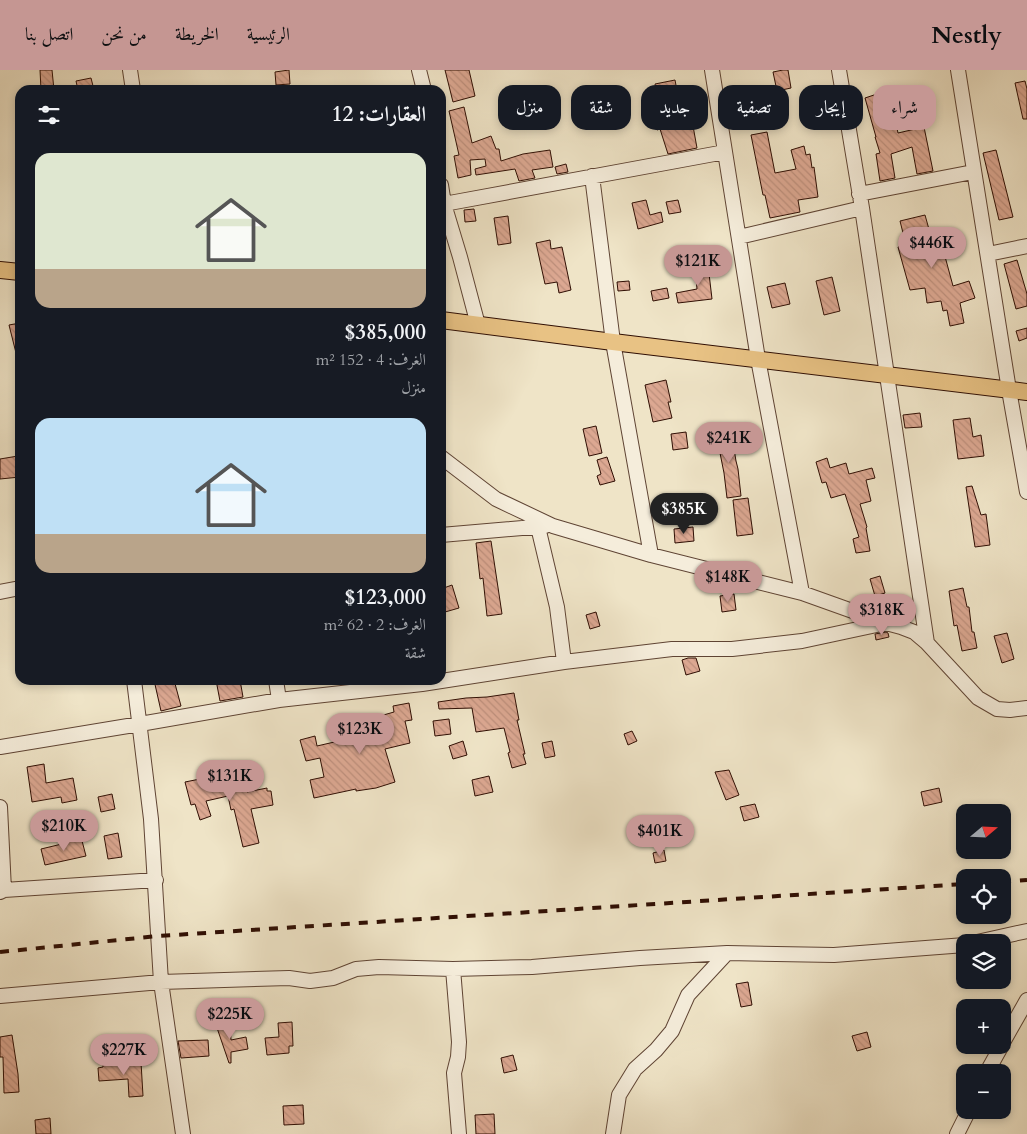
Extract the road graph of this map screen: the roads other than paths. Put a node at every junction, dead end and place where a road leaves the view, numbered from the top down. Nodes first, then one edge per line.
1 (130, 70) edge
2 (419, 70) edge
3 (712, 70) edge
4 (839, 70) edge
5 (958, 70) edge
6 (132, 85) edge
7 (423, 85) edge
8 (725, 152) junction
9 (973, 172) junction
10 (592, 176) junction
11 (861, 201) junction
12 (446, 204) edge
13 (446, 211) edge
14 (739, 237) junction
15 (1027, 246) edge
16 (988, 254) junction
17 (0, 270) edge
18 (15, 272) edge
19 (446, 321) edge
20 (478, 324) junction
21 (613, 342) junction
22 (758, 359) junction
23 (887, 376) junction
24 (1009, 390) junction
25 (1027, 392) edge
26 (446, 461) edge
27 (1027, 492) edge
28 (553, 526) junction
29 (538, 527) junction
30 (446, 534) edge
31 (650, 555) junction
32 (15, 589) edge
33 (0, 592) edge
34 (802, 593) junction
35 (886, 623) junction
36 (927, 643) junction
37 (564, 662) junction
38 (446, 679) edge
39 (135, 685) edge
40 (277, 685) edge
41 (398, 685) edge
42 (280, 700) junction
43 (1027, 708) edge
44 (140, 724) junction
45 (0, 746) edge
46 (0, 807) edge
47 (156, 880) junction
48 (2, 891) edge
49 (1027, 931) edge
50 (1011, 935) edge
51 (956, 946) edge
52 (727, 953) junction
53 (453, 969) junction
54 (161, 982) junction
55 (0, 996) edge
56 (1027, 1000) edge
57 (1011, 1029) edge
58 (964, 1119) edge
59 (183, 1134) edge
60 (459, 1134) edge
61 (613, 1134) edge
62 (957, 1134) edge

1 - 6 street
2 - 7 street
3 - 8 street
4 - 11 street
5 - 9 street
8 - 10 street
8 - 14 street
9 - 11 street
9 - 16 street
10 - 12 street
10 - 21 street
11 - 14 street
11 - 23 street
13 - 20 street
14 - 22 street
15 - 16 street
16 - 24 street
17 - 18 main road
19 - 20 main road
20 - 21 main road
21 - 22 main road
21 - 31 street
22 - 23 main road
22 - 34 street
23 - 24 main road
23 - 36 street
24 - 25 main road
24 - 27 street
26 - 28 street
28 - 29 street
28 - 31 street
29 - 30 street
29 - 37 street
31 - 34 street
32 - 33 street
34 - 35 street
35 - 36 street
35 - 37 street
36 - 43 street
37 - 38 street
39 - 44 street
40 - 42 street
41 - 42 street
42 - 44 street
44 - 45 street
44 - 47 street
46 - 48 street
47 - 48 street
47 - 54 street
49 - 50 street
51 - 52 street
52 - 53 street
52 - 61 street
53 - 54 street
53 - 60 street
54 - 55 street
54 - 59 street
56 - 57 street
58 - 62 street

